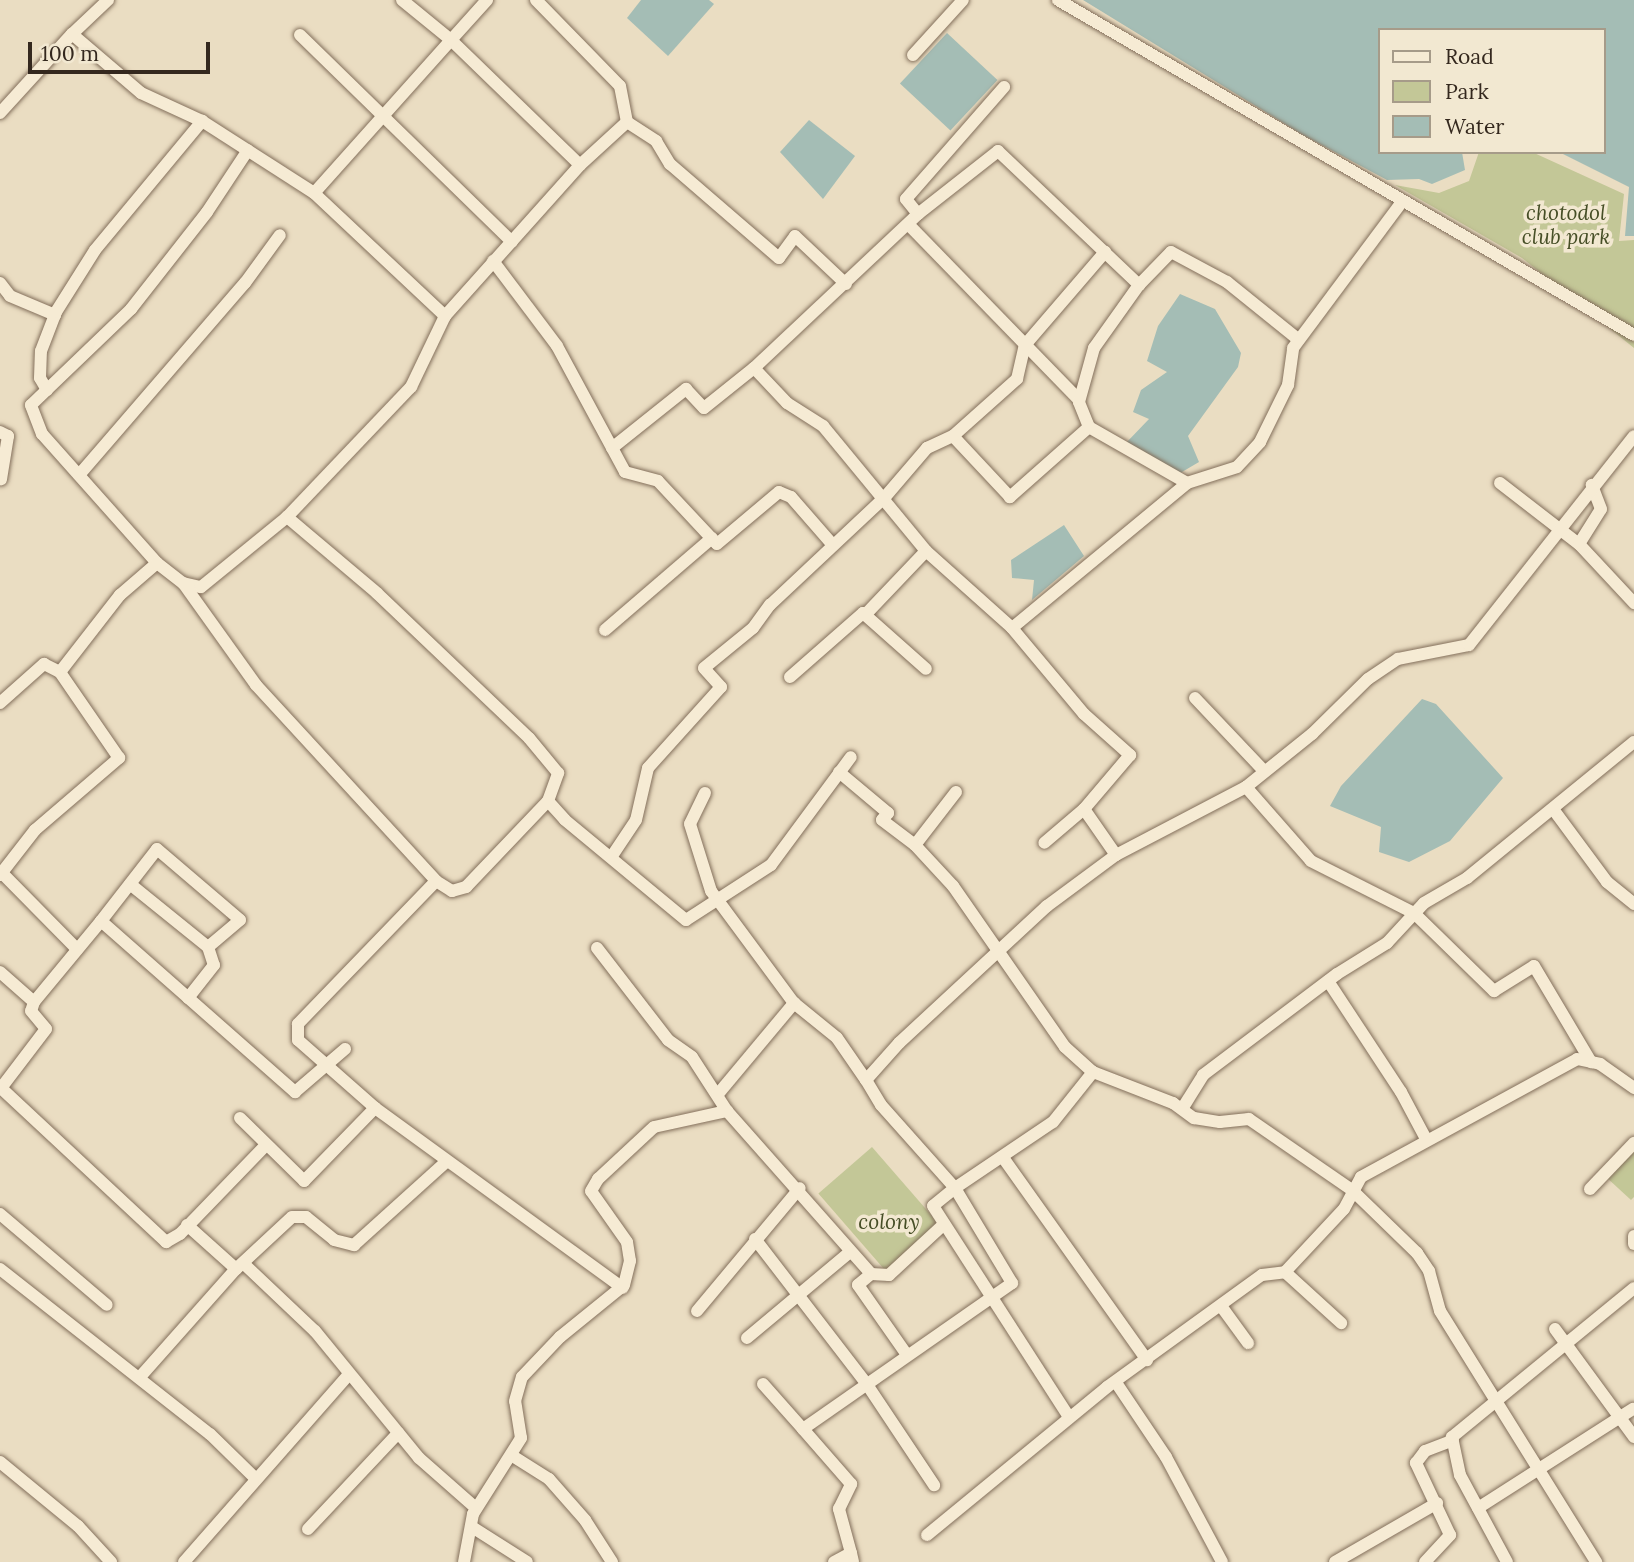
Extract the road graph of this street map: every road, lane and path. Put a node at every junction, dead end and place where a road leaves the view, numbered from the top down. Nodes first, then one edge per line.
1 (108, 0) edge
2 (402, 0) edge
3 (487, 0) edge
4 (536, 0) edge
5 (963, 0) edge
6 (1058, 0) edge
7 (72, 34) junction
8 (300, 35) dead end
9 (451, 40) junction
10 (913, 55) dead end
11 (1004, 87) dead end
12 (0, 113) edge
13 (382, 115) junction
14 (202, 121) junction
15 (627, 122) junction
16 (248, 150) junction
17 (580, 165) junction
18 (314, 193) junction
19 (1402, 202) junction
20 (918, 214) junction
21 (908, 224) junction
22 (280, 234) dead end
23 (512, 242) junction
24 (1105, 253) junction
25 (494, 261) junction
26 (0, 284) edge
27 (846, 284) junction
28 (1139, 285) junction
29 (55, 315) junction
30 (445, 316) junction
31 (1634, 335) edge
32 (1299, 340) junction
33 (1025, 345) junction
34 (754, 368) junction
35 (47, 390) junction
36 (1079, 400) junction
37 (1089, 426) junction
38 (0, 432) edge
39 (953, 436) junction
40 (1634, 436) edge
41 (612, 449) junction
42 (79, 475) junction
43 (1, 478) edge
44 (1187, 483) junction
45 (1500, 483) dead end
46 (1592, 485) junction
47 (885, 497) junction
48 (287, 517) junction
49 (1561, 532) junction
50 (712, 538) junction
51 (832, 544) junction
52 (1579, 544) junction
53 (926, 551) junction
54 (157, 563) junction
55 (183, 583) junction
56 (1634, 603) edge
57 (866, 614) junction
58 (1012, 628) junction
59 (605, 630) dead end
60 (926, 669) dead end
61 (60, 672) junction
62 (790, 677) dead end
63 (1195, 698) dead end
64 (0, 703) edge
65 (1634, 742) edge
66 (850, 757) dead end
67 (1263, 770) junction
68 (839, 772) junction
69 (1246, 788) junction
70 (956, 792) dead end
71 (705, 793) dead end
72 (548, 801) junction
73 (1084, 809) junction
74 (1553, 809) junction
75 (1044, 843) dead end
76 (915, 845) junction
77 (1116, 855) junction
78 (612, 856) junction
79 (1, 874) edge
80 (436, 881) junction
81 (130, 884) junction
82 (718, 901) junction
83 (1634, 904) edge
84 (1414, 913) junction
85 (101, 921) junction
86 (208, 947) junction
87 (597, 948) dead end
88 (78, 949) junction
89 (999, 950) junction
90 (0, 972) edge
91 (1328, 981) junction
92 (188, 998) junction
93 (34, 1002) junction
94 (794, 1003) junction
95 (345, 1049) dead end
96 (1591, 1062) junction
97 (325, 1064) junction
98 (1093, 1072) junction
99 (866, 1080) junction
100 (1634, 1088) edge
101 (718, 1094) junction
102 (374, 1108) junction
103 (1182, 1109) junction
104 (727, 1111) junction
105 (240, 1118) dead end
106 (1426, 1139) junction
107 (1634, 1143) edge
108 (265, 1146) junction
109 (1004, 1160) junction
110 (447, 1161) junction
111 (800, 1188) junction
112 (955, 1188) junction
113 (1590, 1189) dead end
114 (1352, 1190) junction
115 (0, 1214) edge
116 (944, 1224) junction
117 (187, 1225) junction
118 (1634, 1236) edge
119 (755, 1239) junction
120 (1634, 1244) edge
121 (850, 1252) junction
122 (239, 1266) junction
123 (0, 1269) edge
124 (1286, 1272) junction
125 (871, 1274) junction
126 (623, 1288) junction
127 (1634, 1288) edge
128 (802, 1295) junction
129 (992, 1298) junction
130 (107, 1305) dead end
131 (1221, 1306) junction
132 (697, 1311) dead end
133 (1341, 1323) dead end
134 (1555, 1329) dead end
135 (747, 1338) dead end
136 (1248, 1343) dead end
137 (1566, 1348) junction
138 (907, 1355) junction
139 (1147, 1360) junction
140 (349, 1374) junction
141 (140, 1377) junction
142 (866, 1383) junction
143 (763, 1384) dead end
144 (1117, 1384) junction
145 (1498, 1405) junction
146 (1627, 1412) edge
147 (1069, 1417) junction
148 (803, 1429) junction
149 (398, 1433) junction
150 (1634, 1437) edge
151 (1453, 1440) junction
152 (511, 1455) junction
153 (0, 1462) edge
154 (1537, 1468) junction
155 (255, 1478) junction
156 (934, 1485) dead end
157 (1437, 1503) junction
158 (476, 1508) junction
159 (1478, 1508) junction
160 (472, 1527) junction
161 (308, 1529) dead end
162 (928, 1535) dead end
163 (852, 1557) edge
164 (111, 1562) edge
165 (184, 1562) edge
166 (464, 1562) edge
167 (527, 1562) edge
168 (612, 1562) edge
169 (834, 1562) edge
170 (1222, 1562) edge
171 (1335, 1562) edge
172 (1425, 1562) edge
173 (1507, 1562) edge
174 (1596, 1562) edge

1 - 7 street
2 - 9 street
3 - 9 street
4 - 15 street
5 - 10 street
6 - 19 street
7 - 12 street
7 - 14 street
8 - 13 street
9 - 13 street
9 - 17 street
11 - 20 street
13 - 18 street
13 - 23 street
14 - 16 street
14 - 29 street
15 - 17 street
15 - 27 street
16 - 18 street
16 - 35 street
17 - 23 street
18 - 30 street
19 - 31 street
19 - 32 street
20 - 21 street
20 - 24 street
21 - 27 street
21 - 33 street
22 - 42 street
23 - 25 street
24 - 28 street
24 - 33 street
25 - 30 street
25 - 41 street
26 - 29 street
27 - 34 street
28 - 32 street
28 - 36 street
29 - 35 street
30 - 48 street
32 - 44 street
33 - 36 street
33 - 39 street
34 - 41 street
34 - 47 street
35 - 42 street
36 - 37 street
37 - 39 street
37 - 44 street
38 - 43 street
39 - 47 street
40 - 46 street
41 - 50 street
42 - 54 street
44 - 58 street
45 - 49 street
46 - 49 street
46 - 52 street
47 - 51 street
47 - 53 street
48 - 55 street
48 - 72 street
49 - 52 street
49 - 67 street
50 - 51 street
50 - 59 street
51 - 78 street
52 - 56 street
53 - 57 street
53 - 58 street
54 - 55 street
54 - 61 street
55 - 80 street
57 - 60 street
57 - 62 street
58 - 73 street
61 - 64 street
61 - 79 street
63 - 67 street
65 - 74 street
66 - 68 street
67 - 69 street
68 - 76 street
68 - 82 street
69 - 77 street
69 - 84 street
70 - 76 street
71 - 82 street
72 - 78 street
72 - 80 street
73 - 75 street
73 - 77 street
74 - 83 street
74 - 84 street
76 - 89 street
77 - 89 street
78 - 82 street
79 - 88 street
80 - 97 street
81 - 85 street
81 - 86 street
81 - 86 street
82 - 94 street
84 - 91 street
84 - 96 street
85 - 88 street
85 - 92 street
86 - 92 street
87 - 101 street
88 - 93 street
89 - 98 street
89 - 99 street
90 - 93 street
91 - 103 street
91 - 106 street
92 - 97 street
93 - 117 street
94 - 99 street
94 - 101 street
95 - 97 street
96 - 100 street
96 - 106 street
97 - 102 street
98 - 103 street
98 - 109 street
99 - 112 street
101 - 104 street
102 - 108 street
102 - 110 street
103 - 114 street
104 - 111 street
104 - 126 street
105 - 108 street
106 - 114 street
107 - 113 street
108 - 117 street
109 - 112 street
109 - 139 street
110 - 122 street
110 - 126 street
111 - 119 street
111 - 121 street
112 - 116 street
112 - 129 street
114 - 124 street
114 - 145 street
115 - 130 street
116 - 125 street
116 - 129 street
117 - 122 street
118 - 120 street
119 - 128 street
119 - 132 street
121 - 125 street
121 - 128 street
122 - 140 street
122 - 141 street
123 - 141 street
124 - 131 street
124 - 133 street
125 - 138 street
126 - 152 street
127 - 137 street
128 - 135 street
128 - 142 street
129 - 138 street
129 - 147 street
131 - 136 street
131 - 139 street
134 - 137 street
137 - 145 street
137 - 146 street
138 - 142 street
139 - 144 street
140 - 149 street
140 - 155 street
141 - 155 street
142 - 148 street
142 - 156 street
143 - 148 street
144 - 147 street
144 - 170 street
145 - 151 street
145 - 154 street
146 - 150 street
146 - 154 street
147 - 162 street
148 - 163 street
149 - 158 street
149 - 161 street
151 - 157 street
151 - 159 street
152 - 158 street
152 - 168 street
153 - 164 street
154 - 159 street
154 - 174 street
155 - 165 street
157 - 171 street
157 - 172 street
158 - 160 street
159 - 173 street
160 - 166 street
160 - 167 street
163 - 169 street

